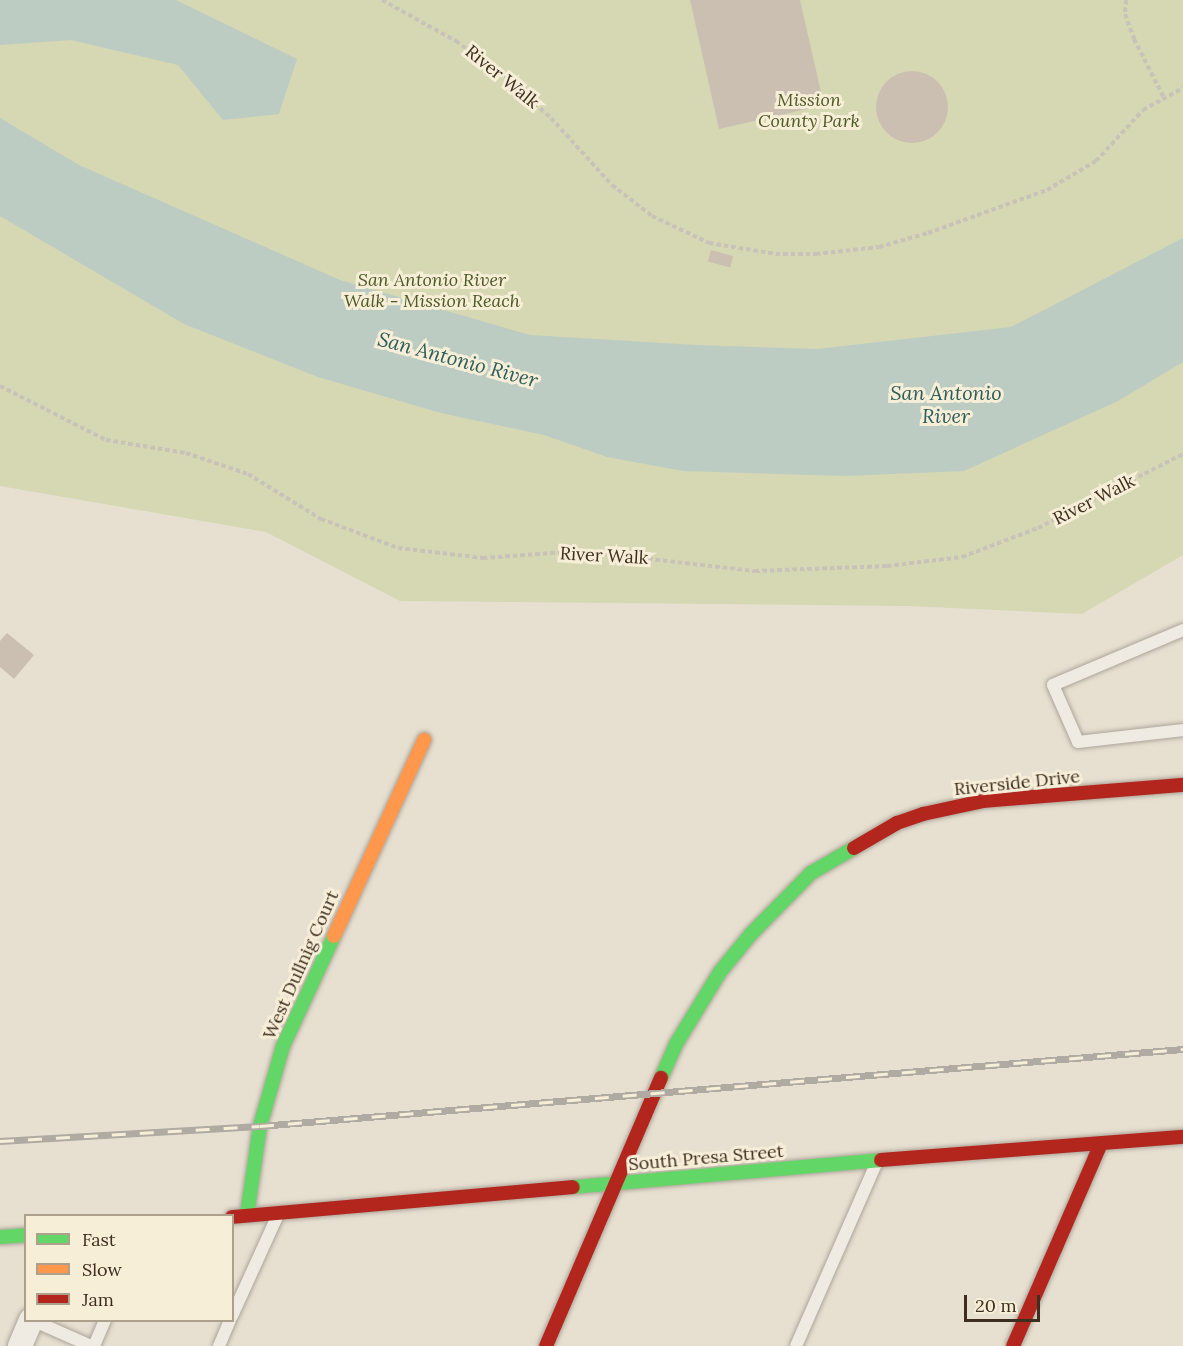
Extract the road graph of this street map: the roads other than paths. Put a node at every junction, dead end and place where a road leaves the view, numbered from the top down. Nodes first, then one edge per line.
1 (1183, 630) edge
2 (1183, 730) edge
3 (424, 740) dead end
4 (1183, 786) edge
5 (1183, 1137) edge
6 (1101, 1144) junction
7 (878, 1161) junction
8 (616, 1185) junction
9 (279, 1213) junction
10 (240, 1216) edge
11 (24, 1235) edge
12 (0, 1237) edge
13 (234, 1312) edge
14 (30, 1322) edge
15 (36, 1322) edge
16 (104, 1322) edge
17 (229, 1322) edge
18 (20, 1346) edge
19 (93, 1346) edge
20 (219, 1346) edge
21 (546, 1346) edge
22 (796, 1346) edge
23 (1013, 1346) edge

1 - 2 lane
3 - 10 street, West Dullnig Court
4 - 8 street, Riverside Drive
5 - 6 street, South Presa Street
6 - 7 street, South Presa Street
6 - 23 street
7 - 8 street, South Presa Street
7 - 22 lane
8 - 9 street, South Presa Street
8 - 21 street, Riverside Drive
9 - 10 street, South Presa Street
9 - 13 lane
11 - 12 street
14 - 18 street
15 - 19 lane
16 - 19 lane
17 - 20 lane

